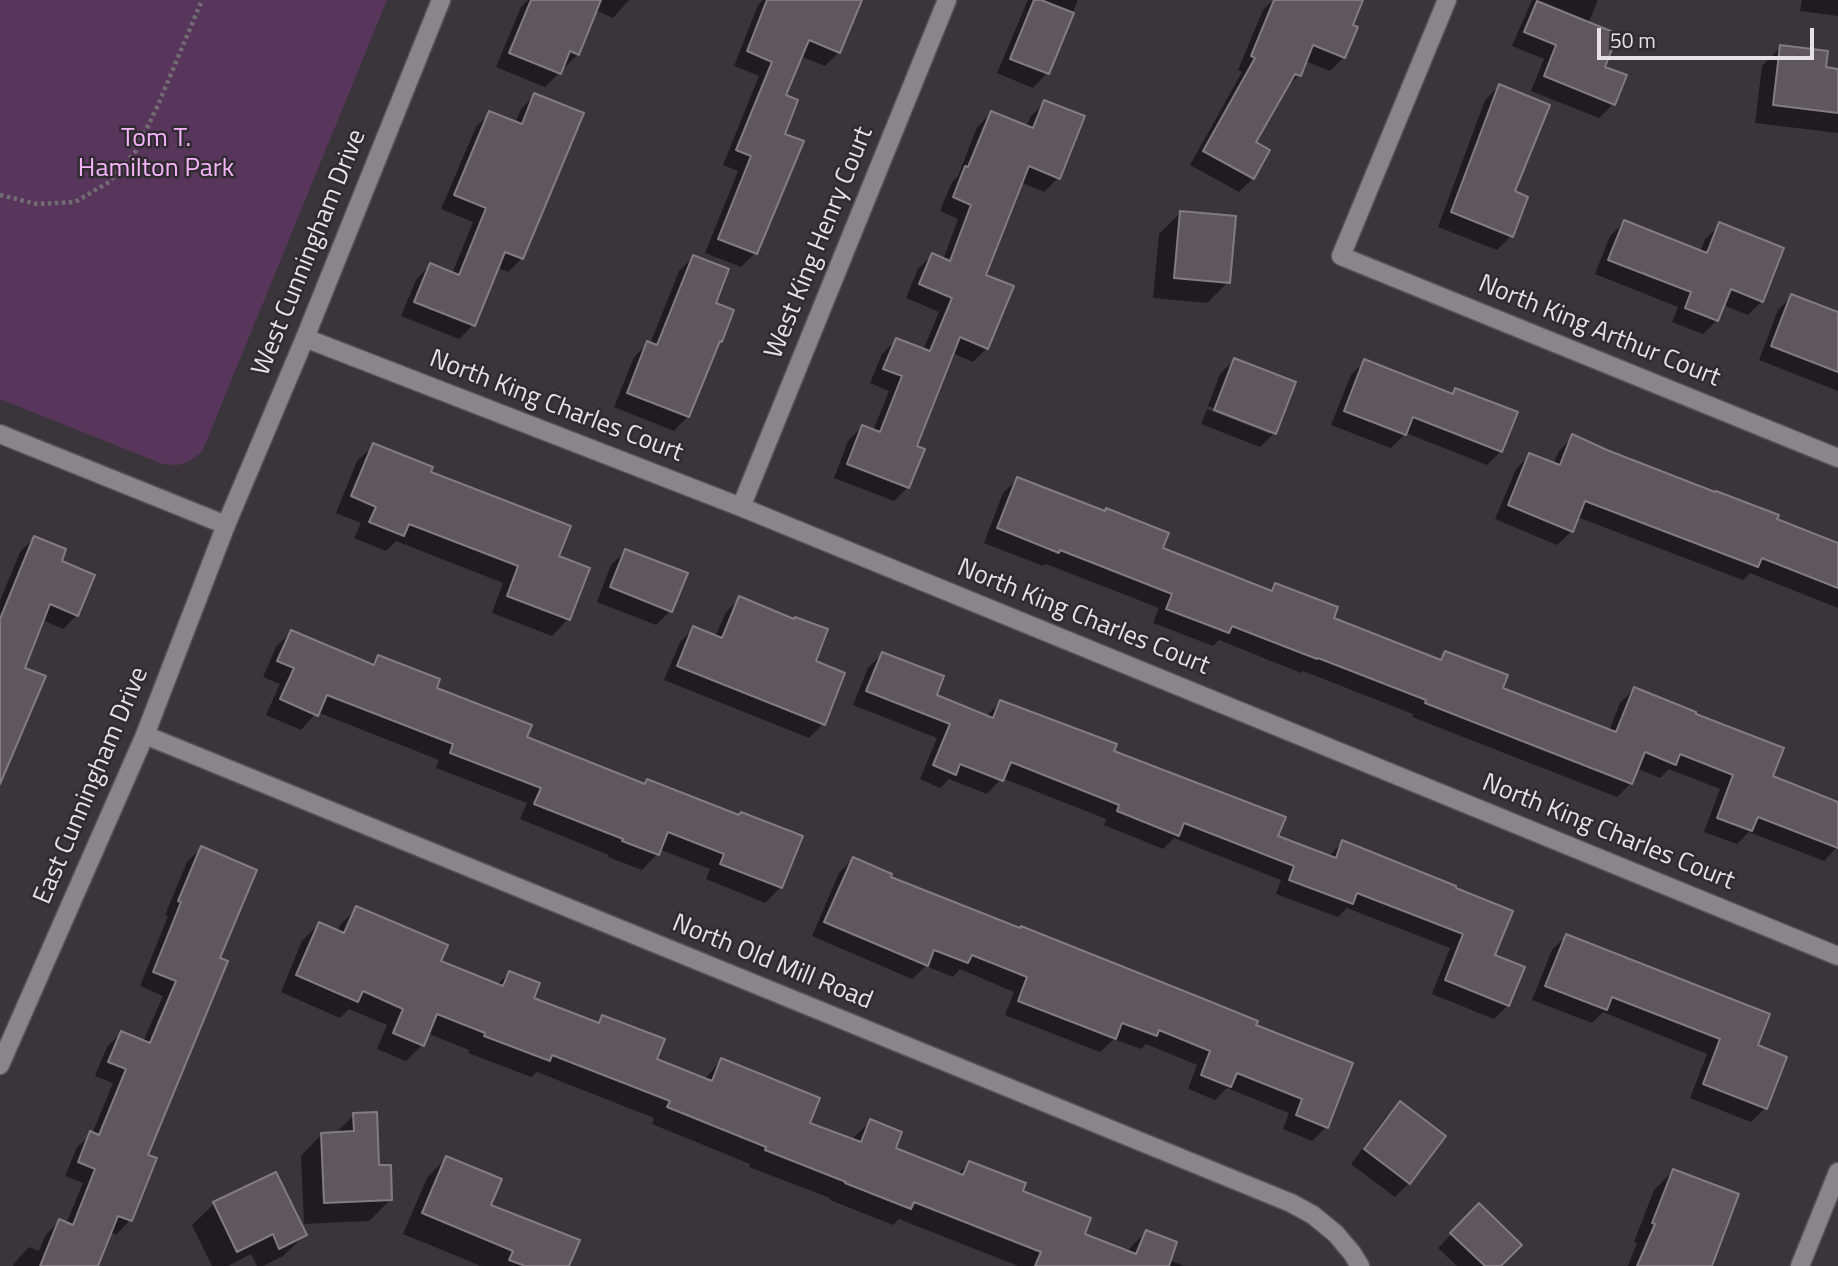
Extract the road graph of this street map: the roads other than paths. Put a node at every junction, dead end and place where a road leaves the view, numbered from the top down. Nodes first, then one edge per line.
1 (441, 0) edge
2 (947, 0) edge
3 (1447, 0) edge
4 (305, 338) junction
5 (0, 434) edge
6 (1838, 458) edge
7 (741, 507) junction
8 (226, 525) junction
9 (145, 735) junction
10 (1838, 956) edge
11 (0, 1065) edge
12 (1838, 1172) edge
13 (1360, 1266) edge
14 (1800, 1266) edge

1 - 4 street, West Cunningham Drive
2 - 7 street, West King Henry Court
3 - 6 street, North King Arthur Court
4 - 7 street, North King Charles Court
4 - 8 street, West Cunningham Drive
5 - 8 street
7 - 10 street, North King Charles Court
8 - 9 street, East Cunningham Drive
9 - 11 street, East Cunningham Drive
9 - 13 street, North Old Mill Road
12 - 14 street

